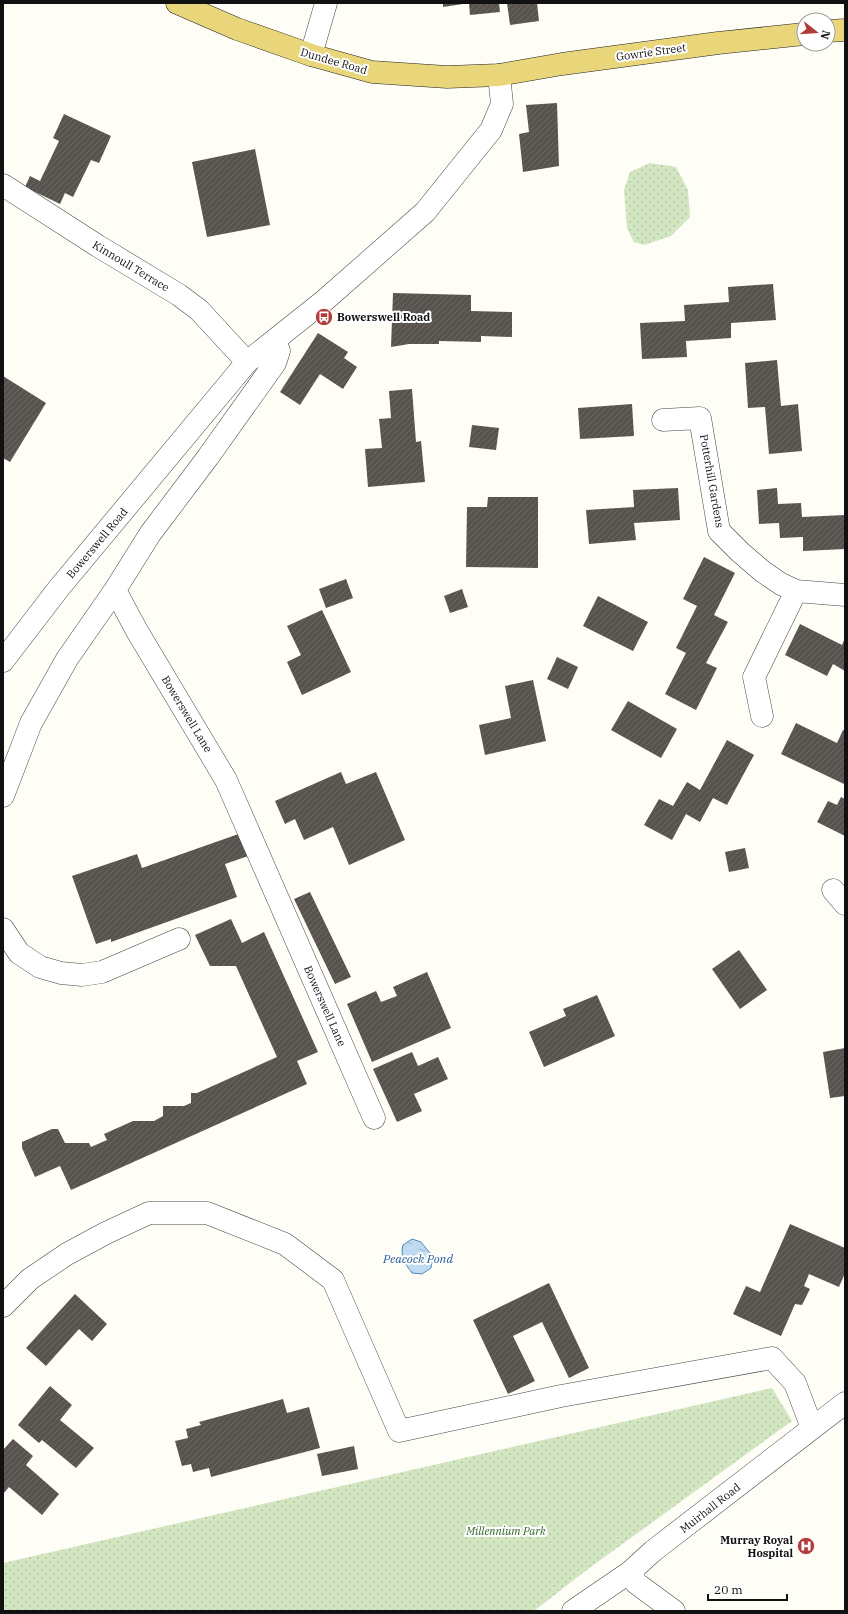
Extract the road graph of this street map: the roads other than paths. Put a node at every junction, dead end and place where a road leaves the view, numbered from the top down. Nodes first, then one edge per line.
1 (177, 3) edge
2 (326, 3) edge
3 (796, 35) edge
4 (311, 55) junction
5 (499, 75) junction
6 (3, 185) edge
7 (275, 340) junction
8 (247, 362) junction
9 (664, 420) dead end
10 (115, 590) junction
11 (796, 591) junction
12 (845, 595) edge
13 (3, 661) edge
14 (762, 716) dead end
15 (3, 796) edge
16 (3, 929) edge
17 (179, 939) dead end
18 (374, 1118) dead end
19 (3, 1306) edge
20 (845, 1403) edge
21 (812, 1428) junction
22 (630, 1572) junction
23 (573, 1611) edge
24 (674, 1611) edge

1 - 4 main road, Dundee Road
2 - 4 street
3 - 5 main road, Gowrie Street
4 - 5 main road, Dundee Road
5 - 7 street, Bowerswell Road
6 - 8 street, Kinnoull Terrace
7 - 8 street, Bowerswell Road
7 - 10 street
8 - 13 street, Bowerswell Road
9 - 11 street, Potterhill Gardens
10 - 15 street
10 - 18 street, Bowerswell Lane
11 - 12 street, Potterhill Gardens
11 - 14 street
16 - 17 street
19 - 21 street
20 - 21 street, Muirhall Road
21 - 22 street, Muirhall Road
22 - 23 street, Muirhall Road
22 - 24 street

